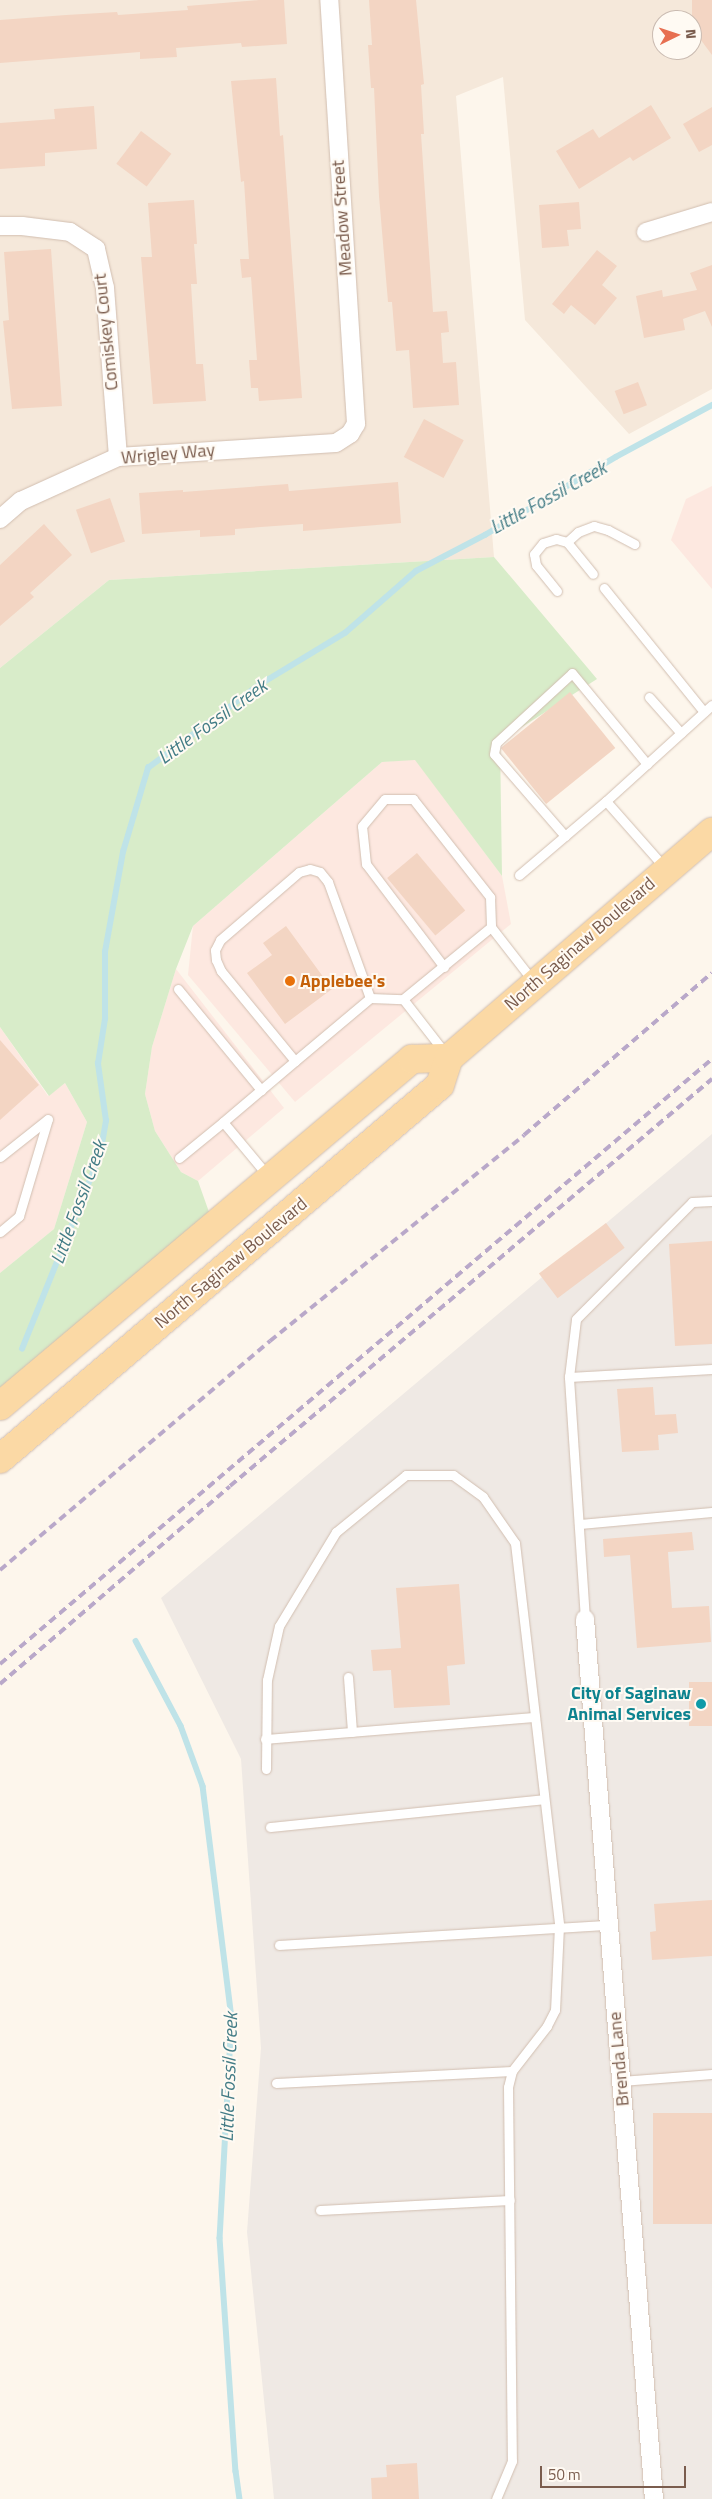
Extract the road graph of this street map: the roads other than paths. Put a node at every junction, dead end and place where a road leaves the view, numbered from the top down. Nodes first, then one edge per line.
1 (328, 0) edge
2 (712, 212) edge
3 (0, 226) edge
4 (646, 232) dead end
5 (350, 434) joint
6 (118, 457) junction
7 (0, 519) edge
8 (567, 542) junction
9 (634, 544) dead end
10 (593, 574) dead end
11 (604, 588) dead end
12 (558, 591) dead end
13 (649, 697) dead end
14 (712, 705) edge
15 (704, 712) junction
16 (681, 733) junction
17 (647, 764) junction
18 (606, 801) junction
19 (712, 832) edge
20 (565, 836) junction
21 (667, 870) junction
22 (519, 875) dead end
23 (491, 928) junction
24 (444, 967) junction
25 (535, 983) junction
26 (178, 989) dead end
27 (370, 998) junction
28 (403, 999) junction
29 (449, 1058) junction
30 (294, 1062) junction
31 (261, 1090) junction
32 (223, 1122) junction
33 (0, 1157) edge
34 (179, 1158) dead end
35 (270, 1178) junction
36 (712, 1201) edge
37 (0, 1232) edge
38 (712, 1369) edge
39 (569, 1377) junction
40 (0, 1406) edge
41 (0, 1459) edge
42 (712, 1512) edge
43 (578, 1524) junction
44 (585, 1619) joint
45 (348, 1677) dead end
46 (535, 1717) junction
47 (352, 1732) junction
48 (265, 1739) junction
49 (266, 1769) dead end
50 (544, 1799) junction
51 (270, 1828) dead end
52 (608, 1925) junction
53 (559, 1926) junction
54 (279, 1945) dead end
55 (512, 2071) junction
56 (712, 2074) edge
57 (621, 2081) junction
58 (276, 2083) dead end
59 (510, 2200) junction
60 (320, 2210) dead end
61 (496, 2499) edge
62 (654, 2499) edge

1 - 5 street, Meadow Street
2 - 4 street
3 - 6 street, Comiskey Court
5 - 6 street, Wrigley Way
6 - 7 street, Wrigley Way
8 - 9 lane
8 - 10 lane
8 - 12 lane
11 - 15 lane
13 - 16 lane
14 - 15 lane
15 - 16 lane
16 - 17 lane
17 - 18 lane
17 - 20 lane
18 - 20 lane
18 - 21 lane
19 - 21 main road, North Saginaw Boulevard
20 - 22 lane
21 - 25 main road, North Saginaw Boulevard
23 - 24 lane
23 - 24 lane
23 - 25 lane
24 - 28 lane
25 - 29 main road, North Saginaw Boulevard
26 - 31 lane
27 - 28 lane
27 - 30 lane
27 - 30 lane
28 - 29 lane
29 - 35 main road
29 - 41 main road, North Saginaw Boulevard
30 - 31 lane
31 - 32 lane
32 - 34 lane
32 - 35 lane
33 - 37 lane
35 - 40 main road
36 - 39 lane
38 - 39 lane
39 - 43 lane
42 - 43 lane
43 - 44 lane
44 - 52 street, Brenda Lane
45 - 47 lane
46 - 47 lane
46 - 48 lane
46 - 50 lane
47 - 48 lane
48 - 49 lane
50 - 51 lane
50 - 53 lane
52 - 53 lane
52 - 57 street, Brenda Lane
53 - 54 lane
53 - 55 lane
55 - 58 lane
55 - 59 lane
56 - 57 lane
57 - 62 street, Brenda Lane
59 - 60 lane
59 - 61 lane

